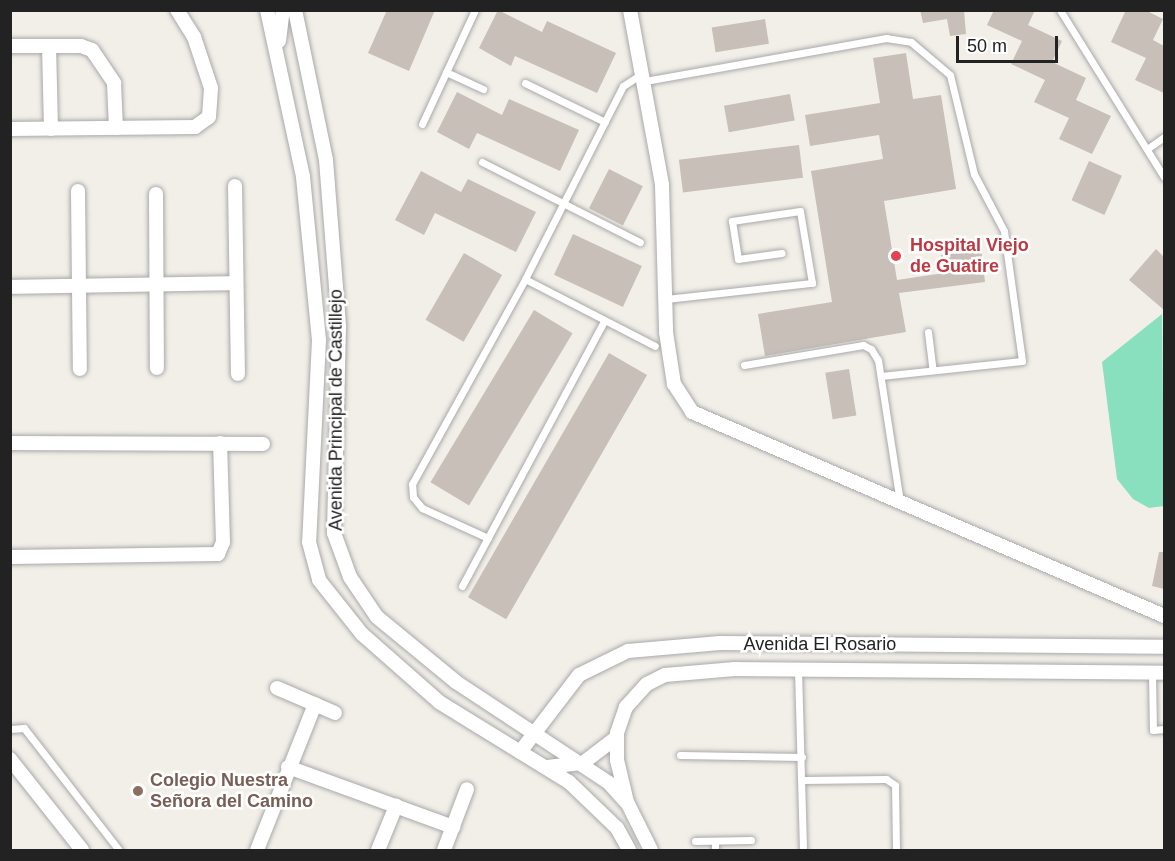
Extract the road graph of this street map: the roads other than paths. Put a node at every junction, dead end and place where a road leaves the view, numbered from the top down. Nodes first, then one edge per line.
1 (177, 10) edge
2 (267, 10) edge
3 (283, 10) edge
4 (295, 10) edge
5 (475, 10) edge
6 (630, 10) edge
7 (1060, 10) edge
8 (10, 46) edge
9 (49, 46) junction
10 (278, 46) junction
11 (446, 72) junction
12 (644, 77) junction
13 (525, 83) dead end
14 (483, 89) dead end
15 (605, 122) junction
16 (422, 124) dead end
17 (116, 128) junction
18 (10, 129) edge
19 (51, 129) junction
20 (1164, 138) edge
21 (1147, 149) junction
22 (482, 162) dead end
23 (1164, 177) edge
24 (235, 186) dead end
25 (78, 192) dead end
26 (156, 194) dead end
27 (563, 204) junction
28 (640, 242) dead end
29 (782, 253) dead end
30 (525, 279) junction
31 (236, 283) junction
32 (156, 284) junction
33 (80, 286) junction
34 (10, 287) edge
35 (666, 299) junction
36 (604, 321) junction
37 (928, 332) dead end
38 (655, 346) dead end
39 (744, 365) dead end
40 (157, 368) dead end
41 (80, 369) dead end
42 (933, 370) junction
43 (238, 374) dead end
44 (881, 376) junction
45 (10, 443) edge
46 (220, 443) junction
47 (263, 444) dead end
48 (901, 504) junction
49 (488, 538) junction
50 (10, 557) edge
51 (462, 586) dead end
52 (1164, 616) edge
53 (1164, 646) edge
54 (798, 670) junction
55 (1158, 674) edge
56 (277, 688) dead end
57 (315, 704) junction
58 (335, 713) dead end
59 (10, 729) edge
60 (1164, 729) edge
61 (534, 730) junction
62 (617, 737) junction
63 (520, 752) junction
64 (680, 755) dead end
65 (802, 757) junction
66 (10, 759) edge
67 (584, 763) junction
68 (541, 765) junction
69 (288, 766) junction
70 (803, 780) junction
71 (467, 789) dead end
72 (628, 804) junction
73 (396, 806) junction
74 (453, 827) junction
75 (751, 840) dead end
76 (695, 841) dead end
77 (715, 841) junction
78 (82, 850) edge
79 (118, 850) edge
80 (257, 850) edge
81 (378, 850) edge
82 (444, 850) edge
83 (629, 850) edge
84 (651, 850) edge
85 (715, 850) edge
86 (803, 850) edge
87 (896, 850) edge

1 - 17 street
2 - 10 street, Avenida Principal de Castillejo
3 - 10 street
4 - 61 street, Avenida Principal de Castillejo
5 - 11 lane
6 - 12 street
7 - 21 lane
8 - 9 street
9 - 17 street
9 - 19 street
10 - 63 street, Avenida Principal de Castillejo
11 - 14 lane
11 - 16 lane
12 - 15 lane
12 - 35 street
12 - 42 lane
13 - 15 lane
15 - 27 lane
17 - 19 street
18 - 19 street
20 - 21 lane
21 - 23 lane
22 - 27 lane
24 - 31 street
25 - 33 street
26 - 32 street
27 - 28 lane
27 - 30 lane
29 - 35 lane
30 - 36 lane
30 - 49 lane
31 - 32 street
31 - 43 street
32 - 33 street
32 - 40 street
33 - 34 street
33 - 41 street
35 - 48 street
36 - 38 lane
36 - 49 lane
37 - 42 lane
39 - 44 lane
42 - 44 lane
44 - 48 lane
45 - 46 street
46 - 47 street
46 - 50 street
48 - 52 street
49 - 51 lane
53 - 61 street, Avenida El Rosario
54 - 55 street, Avenida El Rosario
54 - 62 street, Avenida El Rosario
54 - 65 lane
55 - 60 lane
56 - 57 street
57 - 58 street
57 - 69 street
59 - 79 lane
61 - 63 street, Avenida El Rosario
61 - 67 street, Avenida Principal de Castillejo
62 - 67 street
62 - 72 street, Avenida El Rosario
63 - 68 street, Avenida Principal de Castillejo
64 - 65 lane
65 - 70 lane
66 - 78 street
67 - 68 street
67 - 72 street, Avenida Principal de Castillejo
68 - 83 street, Avenida Principal de Castillejo
69 - 73 street
69 - 80 street
70 - 86 lane
70 - 87 lane
71 - 74 street
72 - 84 street, Avenida Principal de Castillejo
73 - 74 street
73 - 81 street
74 - 82 street
75 - 77 lane
76 - 77 lane
77 - 85 lane

